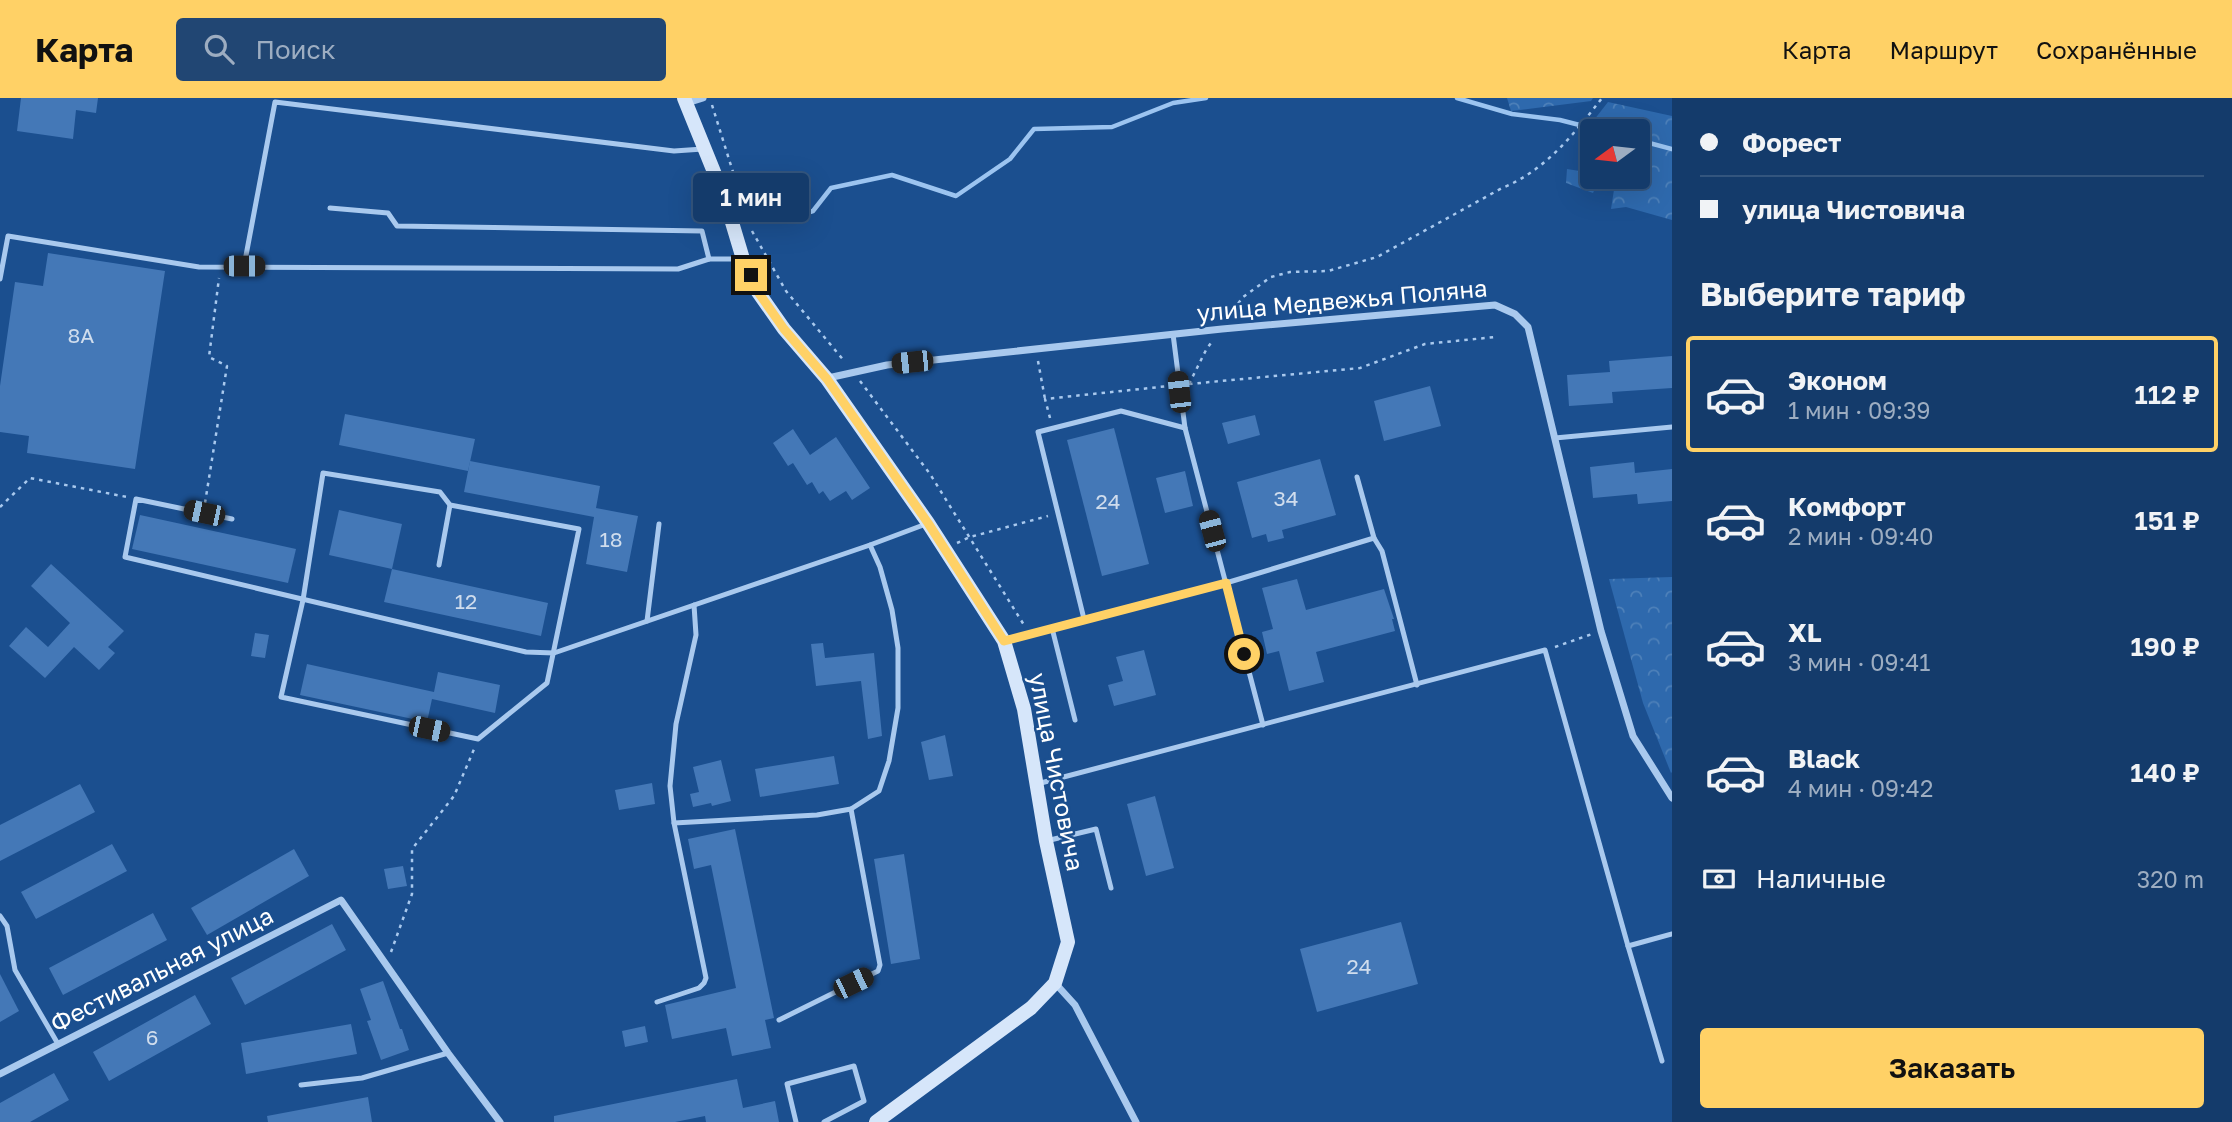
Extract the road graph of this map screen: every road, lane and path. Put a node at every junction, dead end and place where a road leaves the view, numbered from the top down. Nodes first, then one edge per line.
1 (704, 98) edge
2 (1602, 98) edge
3 (686, 101) edge
4 (705, 149) junction
5 (330, 208) dead end
6 (709, 259) junction
7 (743, 259) junction
8 (244, 266) junction
9 (220, 267) junction
10 (0, 279) edge
11 (1222, 329) junction
12 (1173, 334) junction
13 (1496, 337) dead end
14 (1035, 349) junction
15 (827, 379) junction
16 (1176, 386) dead end
17 (1045, 399) junction
18 (1672, 427) edge
19 (1185, 428) junction
20 (1053, 429) junction
21 (1555, 438) junction
22 (1357, 477) dead end
23 (136, 499) junction
24 (450, 505) junction
25 (0, 507) edge
26 (204, 513) junction
27 (1058, 513) junction
28 (232, 519) dead end
29 (928, 523) junction
30 (659, 524) dead end
31 (1374, 538) junction
32 (870, 545) junction
33 (945, 550) junction
34 (439, 565) dead end
35 (1226, 583) junction
36 (303, 600) junction
37 (694, 605) junction
38 (1084, 619) junction
39 (647, 621) junction
40 (1052, 628) junction
41 (1589, 635) dead end
42 (1004, 641) junction
43 (1545, 650) junction
44 (554, 653) junction
45 (1417, 685) junction
46 (1075, 720) dead end
47 (1263, 725) junction
48 (478, 739) junction
49 (1037, 784) junction
50 (1672, 798) edge
51 (851, 809) junction
52 (674, 823) junction
53 (1046, 841) junction
54 (1111, 888) dead end
55 (0, 916) edge
56 (1672, 934) edge
57 (1628, 946) junction
58 (387, 965) junction
59 (1055, 983) junction
60 (657, 1002) dead end
61 (779, 1020) dead end
62 (58, 1044) junction
63 (448, 1053) junction
64 (1662, 1060) dead end
65 (0, 1073) edge
66 (301, 1085) dead end
67 (500, 1122) edge
68 (796, 1122) edge
69 (824, 1122) edge
70 (876, 1122) edge
71 (1136, 1122) edge

1 - 3 street
2 - 11 path
3 - 4 street, улица Чистовича
4 - 7 street, улица Чистовича
4 - 8 lane
5 - 6 lane
6 - 7 lane
6 - 8 lane
7 - 15 street, улица Чистовича
8 - 9 lane
9 - 10 lane
9 - 26 path
11 - 12 street, улица Медвежья Поляна
11 - 13 path
11 - 21 street, улица Медвежья Поляна
12 - 14 street, улица Медвежья Поляна
12 - 19 lane
14 - 15 street, улица Медвежья Поляна
14 - 17 path
15 - 29 street, улица Чистовича
16 - 17 path
17 - 20 path
18 - 21 lane
19 - 20 lane
19 - 35 lane
20 - 27 lane
21 - 50 street, улица Медвежья Поляна
22 - 31 lane
23 - 25 path
23 - 26 lane
23 - 36 lane
24 - 34 lane
24 - 36 lane
24 - 44 lane
26 - 28 lane
27 - 33 path
27 - 38 lane
29 - 32 lane
29 - 33 street, улица Чистовича
30 - 39 lane
31 - 35 lane
31 - 45 lane
32 - 37 lane
32 - 51 lane
33 - 42 street, улица Чистовича
35 - 38 lane
35 - 47 lane
36 - 44 lane
36 - 48 lane
37 - 39 lane
37 - 52 lane
38 - 40 lane
39 - 44 lane
40 - 42 lane
40 - 46 lane
41 - 43 path
42 - 49 street, улица Чистовича
43 - 45 lane
43 - 57 lane
44 - 48 lane
45 - 47 lane
47 - 49 lane
48 - 58 path
49 - 53 street, улица Чистовича
51 - 52 lane
51 - 61 lane
52 - 60 lane
53 - 54 lane
53 - 59 street, улица Чистовича
55 - 62 lane
56 - 57 lane
57 - 64 lane
58 - 62 street, Фестивальная улица
58 - 63 street
59 - 70 street, улица Чистовича
59 - 71 street
62 - 65 street, Фестивальная улица
63 - 66 lane
63 - 67 street
68 - 69 lane

